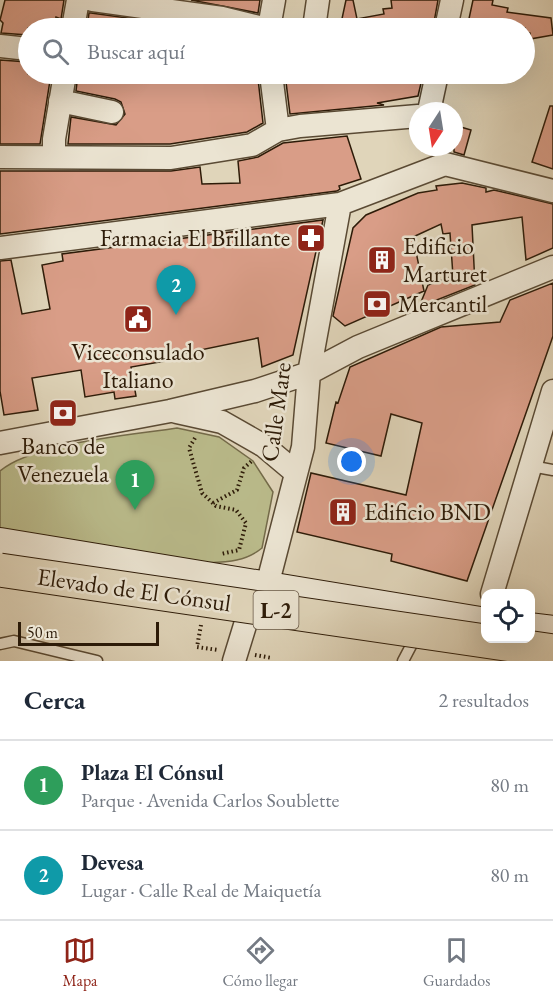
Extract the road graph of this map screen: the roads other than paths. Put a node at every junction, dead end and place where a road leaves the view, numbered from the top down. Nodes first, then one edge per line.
1 (78, 0) edge
2 (93, 0) edge
3 (274, 0) edge
4 (318, 0) edge
5 (452, 0) edge
6 (75, 18) edge
7 (222, 18) edge
8 (271, 18) edge
9 (315, 18) edge
10 (448, 18) edge
11 (0, 46) edge
12 (18, 48) edge
13 (63, 84) edge
14 (272, 84) edge
15 (435, 84) edge
16 (60, 101) junction
17 (431, 102) edge
18 (112, 112) dead end
19 (409, 117) edge
20 (278, 130) junction
21 (440, 156) edge
22 (445, 156) edge
23 (0, 157) edge
24 (54, 157) junction
25 (553, 191) edge
26 (340, 204) junction
27 (0, 248) edge
28 (553, 267) edge
29 (309, 373) junction
30 (553, 391) edge
31 (170, 411) junction
32 (25, 438) junction
33 (0, 442) edge
34 (0, 458) edge
35 (531, 466) junction
36 (305, 469) junction
37 (553, 470) edge
38 (0, 544) edge
39 (0, 560) edge
40 (0, 570) edge
41 (0, 586) edge
42 (267, 586) junction
43 (494, 589) edge
44 (481, 621) edge
45 (481, 621) edge
46 (246, 622) junction
47 (535, 630) edge
48 (553, 632) edge
49 (0, 644) edge
50 (553, 651) edge
51 (408, 652) edge
52 (55, 656) edge
53 (97, 661) edge
54 (234, 661) edge
55 (552, 661) edge

1 - 6 street
2 - 7 street
3 - 8 street
4 - 9 street
5 - 10 street
11 - 12 street
13 - 16 street
14 - 20 street
15 - 17 street
16 - 18 street
16 - 24 street
19 - 20 street
20 - 24 street
21 - 26 street
22 - 25 street
23 - 24 street
26 - 27 street
26 - 29 street, Calle Mare
28 - 29 street
29 - 31 street
29 - 36 street, Calle Mare
30 - 35 street
31 - 32 street
31 - 36 street
32 - 33 street
32 - 34 street
35 - 37 lane
35 - 43 street
36 - 42 street, Calle Mare
38 - 42 street, L-2
39 - 45 main road, Elevado de El Cónsul / L-2
40 - 50 main road, Elevado de El Cónsul / L-2, bridge
41 - 46 street, L-2
42 - 44 street, L-2
42 - 46 street, Calle Mare
46 - 51 street, L-2
46 - 54 street, Calle Mare
47 - 48 street
49 - 52 lane
51 - 55 street, L-2
52 - 53 lane

